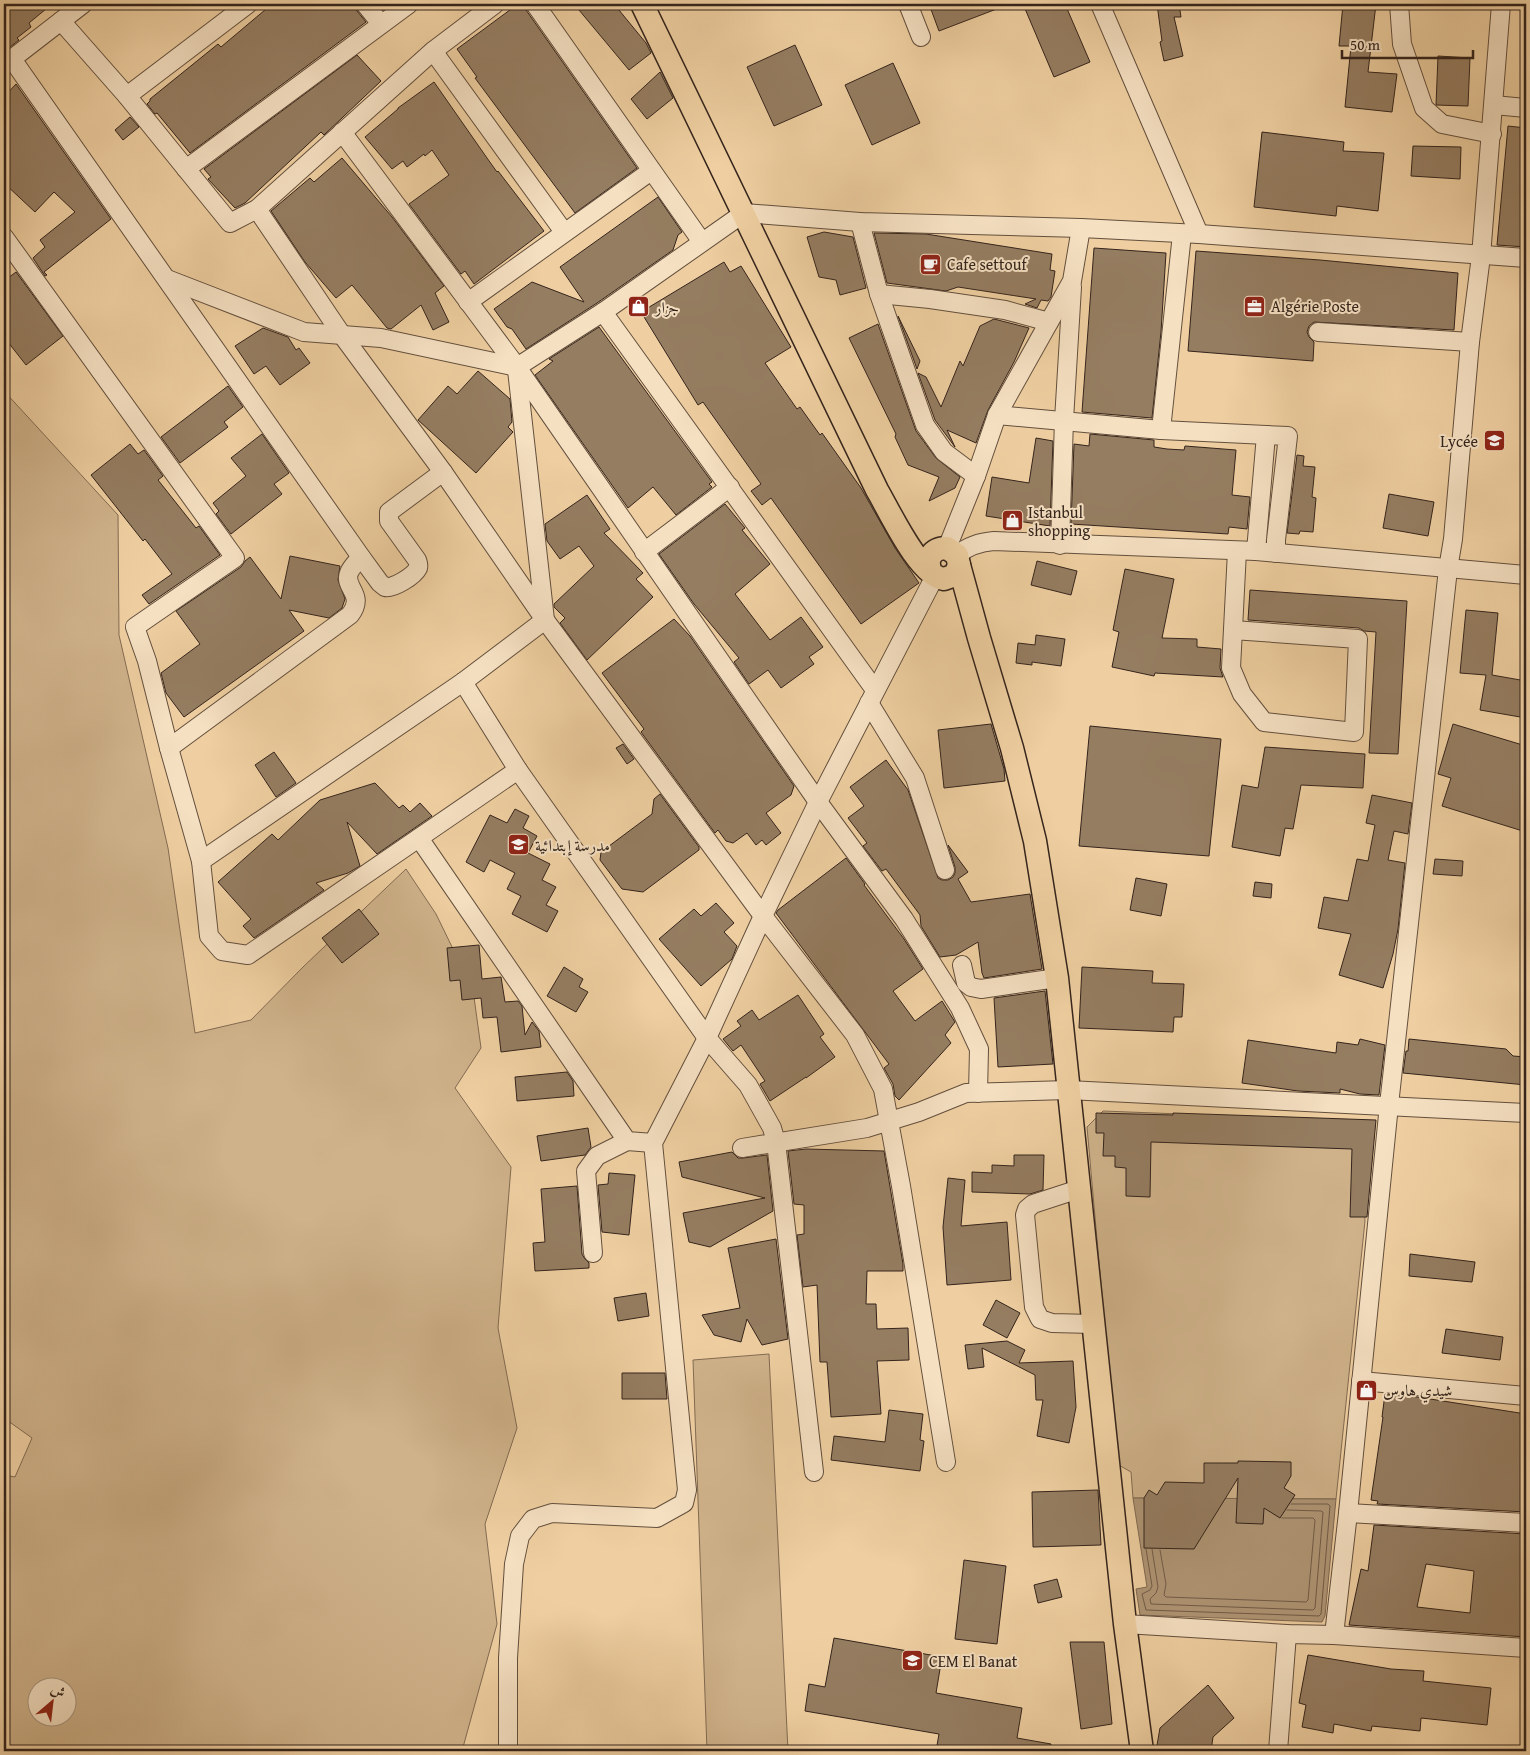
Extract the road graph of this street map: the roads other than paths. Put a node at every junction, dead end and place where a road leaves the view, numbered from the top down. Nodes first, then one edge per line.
1 (83, 4) edge
2 (248, 4) edge
3 (365, 4) edge
4 (409, 4) edge
5 (495, 4) edge
6 (535, 4) edge
7 (642, 4) edge
8 (908, 4) edge
9 (1100, 4) edge
10 (1399, 4) edge
11 (1501, 4) edge
12 (61, 21) junction
13 (380, 24) junction
14 (921, 37) dead end
15 (433, 51) junction
16 (8, 62) edge
17 (127, 96) junction
18 (1494, 105) junction
19 (1526, 108) edge
20 (342, 132) junction
21 (1492, 134) junction
22 (186, 168) junction
23 (651, 171) junction
24 (257, 210) junction
25 (744, 213) junction
26 (860, 222) junction
27 (1081, 228) junction
28 (564, 232) junction
29 (1190, 234) junction
30 (4, 237) edge
31 (702, 242) junction
32 (1481, 256) junction
33 (1526, 258) edge
34 (167, 279) junction
35 (1072, 281) junction
36 (879, 294) junction
37 (468, 302) junction
38 (603, 312) junction
39 (1049, 322) junction
40 (1318, 332) dead end
41 (342, 335) junction
42 (1470, 342) junction
43 (517, 367) junction
44 (997, 415) junction
45 (1064, 420) junction
46 (1161, 430) junction
47 (1266, 435) junction
48 (443, 472) junction
49 (976, 476) junction
50 (730, 487) junction
51 (894, 518) junction
52 (1060, 545) junction
53 (1237, 551) junction
54 (1256, 551) junction
55 (644, 552) junction
56 (1276, 553) junction
57 (950, 554) junction
58 (361, 557) junction
59 (1448, 569) junction
60 (1526, 575) edge
61 (935, 576) junction
62 (545, 620) junction
63 (1233, 630) junction
64 (979, 638) junction
65 (463, 682) junction
66 (872, 696) junction
67 (169, 748) junction
68 (518, 770) junction
69 (818, 802) junction
70 (419, 838) junction
71 (201, 861) junction
72 (945, 870) dead end
73 (762, 916) junction
74 (962, 965) dead end
75 (1057, 978) junction
76 (707, 1038) junction
77 (1068, 1090) junction
78 (978, 1093) junction
79 (1389, 1105) junction
80 (1526, 1113) edge
81 (889, 1121) junction
82 (627, 1141) junction
83 (776, 1142) junction
84 (653, 1143) junction
85 (742, 1148) dead end
86 (1079, 1189) junction
87 (593, 1253) dead end
88 (1093, 1324) junction
89 (1361, 1381) junction
90 (1526, 1396) edge
91 (946, 1462) dead end
92 (814, 1472) dead end
93 (1348, 1513) junction
94 (1526, 1523) edge
95 (1125, 1624) junction
96 (1287, 1634) junction
97 (1334, 1635) junction
98 (1526, 1648) edge
99 (508, 1751) edge
100 (1142, 1751) edge
101 (1278, 1751) edge
102 (1286, 1751) edge

1 - 12 street
2 - 17 street
3 - 13 street
4 - 13 street
5 - 15 street
6 - 23 street
7 - 25 main road
8 - 14 street
9 - 29 street
10 - 21 street
11 - 18 street
12 - 16 street
12 - 17 street
13 - 22 street
15 - 20 street
15 - 28 street
16 - 34 street
17 - 22 street
18 - 19 street
18 - 21 street
20 - 24 street
20 - 37 street
21 - 32 street
22 - 24 street
23 - 28 street
23 - 31 street
24 - 41 street
25 - 26 street
25 - 31 street
25 - 51 main road
26 - 27 street
26 - 36 street
27 - 29 street
27 - 35 street
28 - 37 street
29 - 32 street
29 - 46 street
30 - 67 street
31 - 38 street
32 - 33 street
32 - 42 street
34 - 41 street
34 - 58 street
35 - 39 street
35 - 45 street
36 - 39 street
36 - 49 street
37 - 43 street
38 - 43 street
38 - 50 street
39 - 44 street
40 - 42 street
41 - 43 street
41 - 48 street
42 - 59 street
43 - 55 street
43 - 62 street
44 - 45 street
44 - 49 street
45 - 46 street
45 - 52 street
46 - 47 street
47 - 54 street
47 - 56 street
48 - 58 street
48 - 62 street
49 - 57 street
50 - 55 street
50 - 66 street
51 - 57 main road
51 - 61 main road
52 - 53 street
52 - 57 street
53 - 54 street
53 - 63 street
54 - 56 street
55 - 69 street
56 - 59 street
57 - 61 main road
57 - 64 main road
58 - 67 street
59 - 60 street
59 - 79 street
61 - 64 main road
61 - 66 street
62 - 65 street
62 - 73 street
63 - 63 street
64 - 75 main road
65 - 68 street
65 - 71 street
66 - 69 street
66 - 72 street
67 - 71 street
68 - 70 street
68 - 76 street
69 - 73 street
69 - 78 street
70 - 71 street
70 - 82 street
73 - 76 street
73 - 81 street
74 - 75 street
75 - 77 main road
76 - 83 street
76 - 84 street
77 - 78 street
77 - 79 street
77 - 86 main road
78 - 81 street
79 - 80 street
79 - 89 street
81 - 83 street
81 - 91 street
82 - 84 street
82 - 87 street
83 - 85 street
83 - 92 street
84 - 99 street
86 - 88 main road
86 - 88 street
88 - 95 main road
89 - 90 street
89 - 93 street
93 - 94 street
93 - 97 street
95 - 96 street
95 - 100 main road
96 - 97 street
96 - 101 street
97 - 98 street
101 - 102 street

